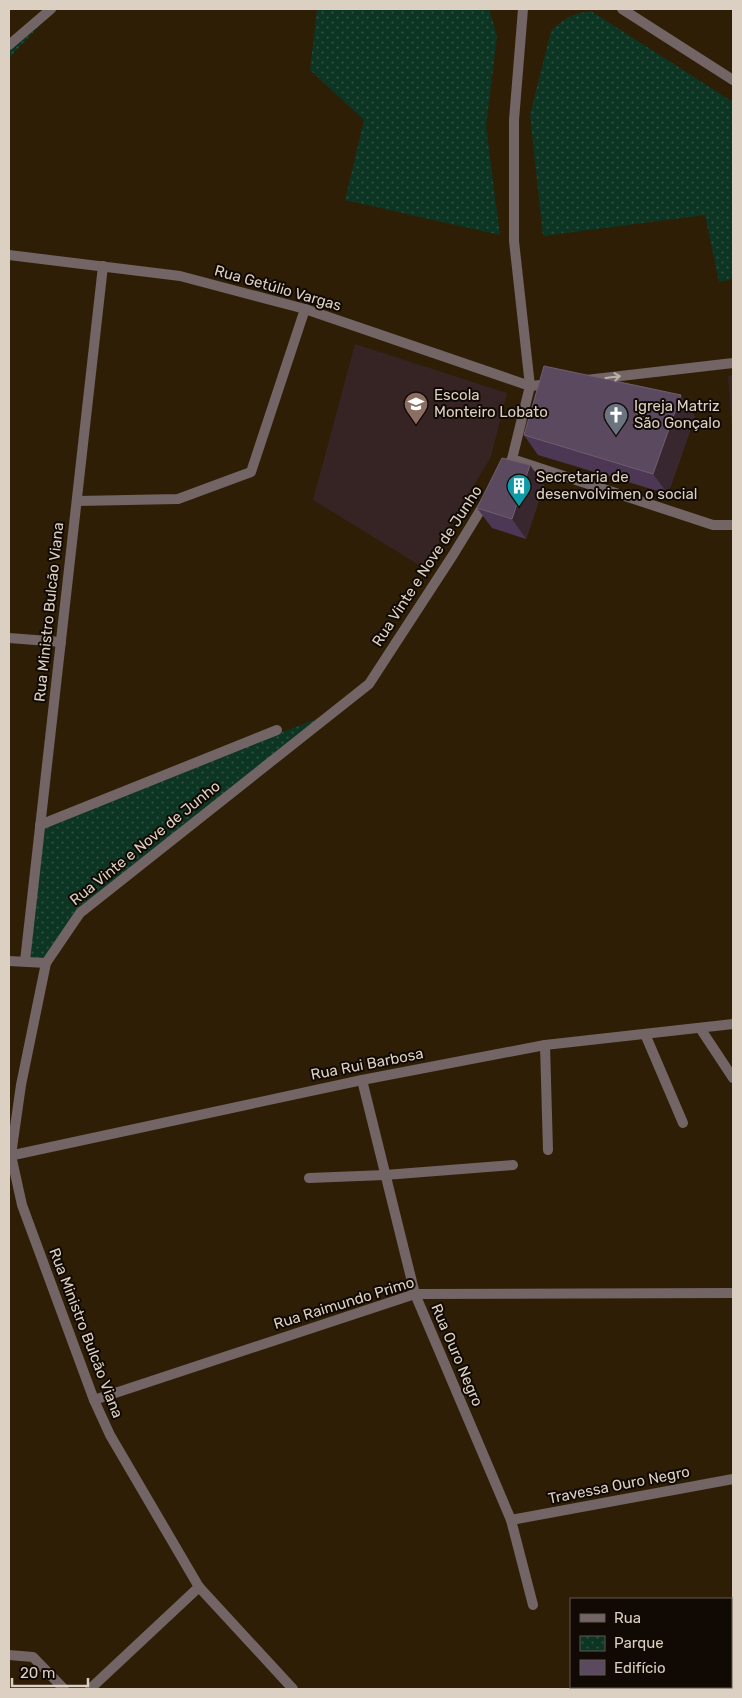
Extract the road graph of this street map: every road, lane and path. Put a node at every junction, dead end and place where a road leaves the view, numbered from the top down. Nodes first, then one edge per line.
1 (51, 9) edge
2 (523, 9) edge
3 (622, 9) edge
4 (9, 45) edge
5 (733, 80) edge
6 (9, 255) edge
7 (103, 266) junction
8 (305, 309) junction
9 (733, 363) edge
10 (578, 381) edge
11 (559, 383) edge
12 (530, 386) junction
13 (512, 459) junction
14 (502, 475) edge
15 (492, 491) edge
16 (77, 501) junction
17 (733, 525) edge
18 (9, 638) edge
19 (61, 642) junction
20 (277, 730) dead end
21 (40, 825) junction
22 (9, 961) edge
23 (25, 961) junction
24 (46, 963) junction
25 (733, 1024) edge
26 (700, 1028) junction
27 (646, 1034) junction
28 (545, 1045) junction
29 (733, 1078) edge
30 (362, 1080) junction
31 (683, 1124) dead end
32 (548, 1150) dead end
33 (10, 1155) edge
34 (513, 1165) dead end
35 (385, 1175) junction
36 (309, 1178) dead end
37 (733, 1293) edge
38 (415, 1294) junction
39 (94, 1400) junction
40 (733, 1479) edge
41 (511, 1520) junction
42 (200, 1587) junction
43 (533, 1605) dead end
44 (9, 1655) edge
45 (64, 1689) edge
46 (90, 1689) edge
47 (293, 1689) edge

1 - 4 street
2 - 12 street
3 - 5 street
6 - 7 street, Rua Getúlio Vargas
7 - 8 street, Rua Getúlio Vargas
7 - 16 street, Rua Ministro Bulcão Viana
8 - 12 street, Rua Getúlio Vargas
8 - 16 street
10 -> 9 street
11 - 12 street
12 - 13 street
13 - 14 street
13 - 17 street
15 - 24 street, Rua Vinte e Nove de Junho
16 - 19 street, Rua Ministro Bulcão Viana
18 - 19 street
19 - 21 street, Rua Ministro Bulcão Viana
20 - 21 street, Rua Vinte e Nove de Junho
21 - 23 street, Rua Ministro Bulcão Viana
22 - 23 street
23 - 24 street
24 - 33 street, Rua Ministro Bulcão Viana
25 - 26 street, Rua Rui Barbosa
26 - 27 street, Rua Rui Barbosa
26 - 29 street
27 - 28 street, Rua Rui Barbosa
27 - 31 street
28 - 30 street, Rua Rui Barbosa
28 - 32 street
30 - 33 street, Rua Rui Barbosa
30 - 35 street, Rua Ouro Negro
33 - 39 street, Rua Ministro Bulcão Viana
34 - 35 street
35 - 36 street
35 - 38 street, Rua Ouro Negro
37 - 38 street, Rua Raimundo Primo
38 - 39 street, Rua Raimundo Primo
38 - 41 street, Rua Ouro Negro
39 - 42 street, Rua Ministro Bulcão Viana
40 - 41 street, Travessa Ouro Negro
41 - 43 street, Rua Ouro Negro
42 - 46 street
42 - 47 street, Rua Ministro Bulcão Viana
44 - 45 street

